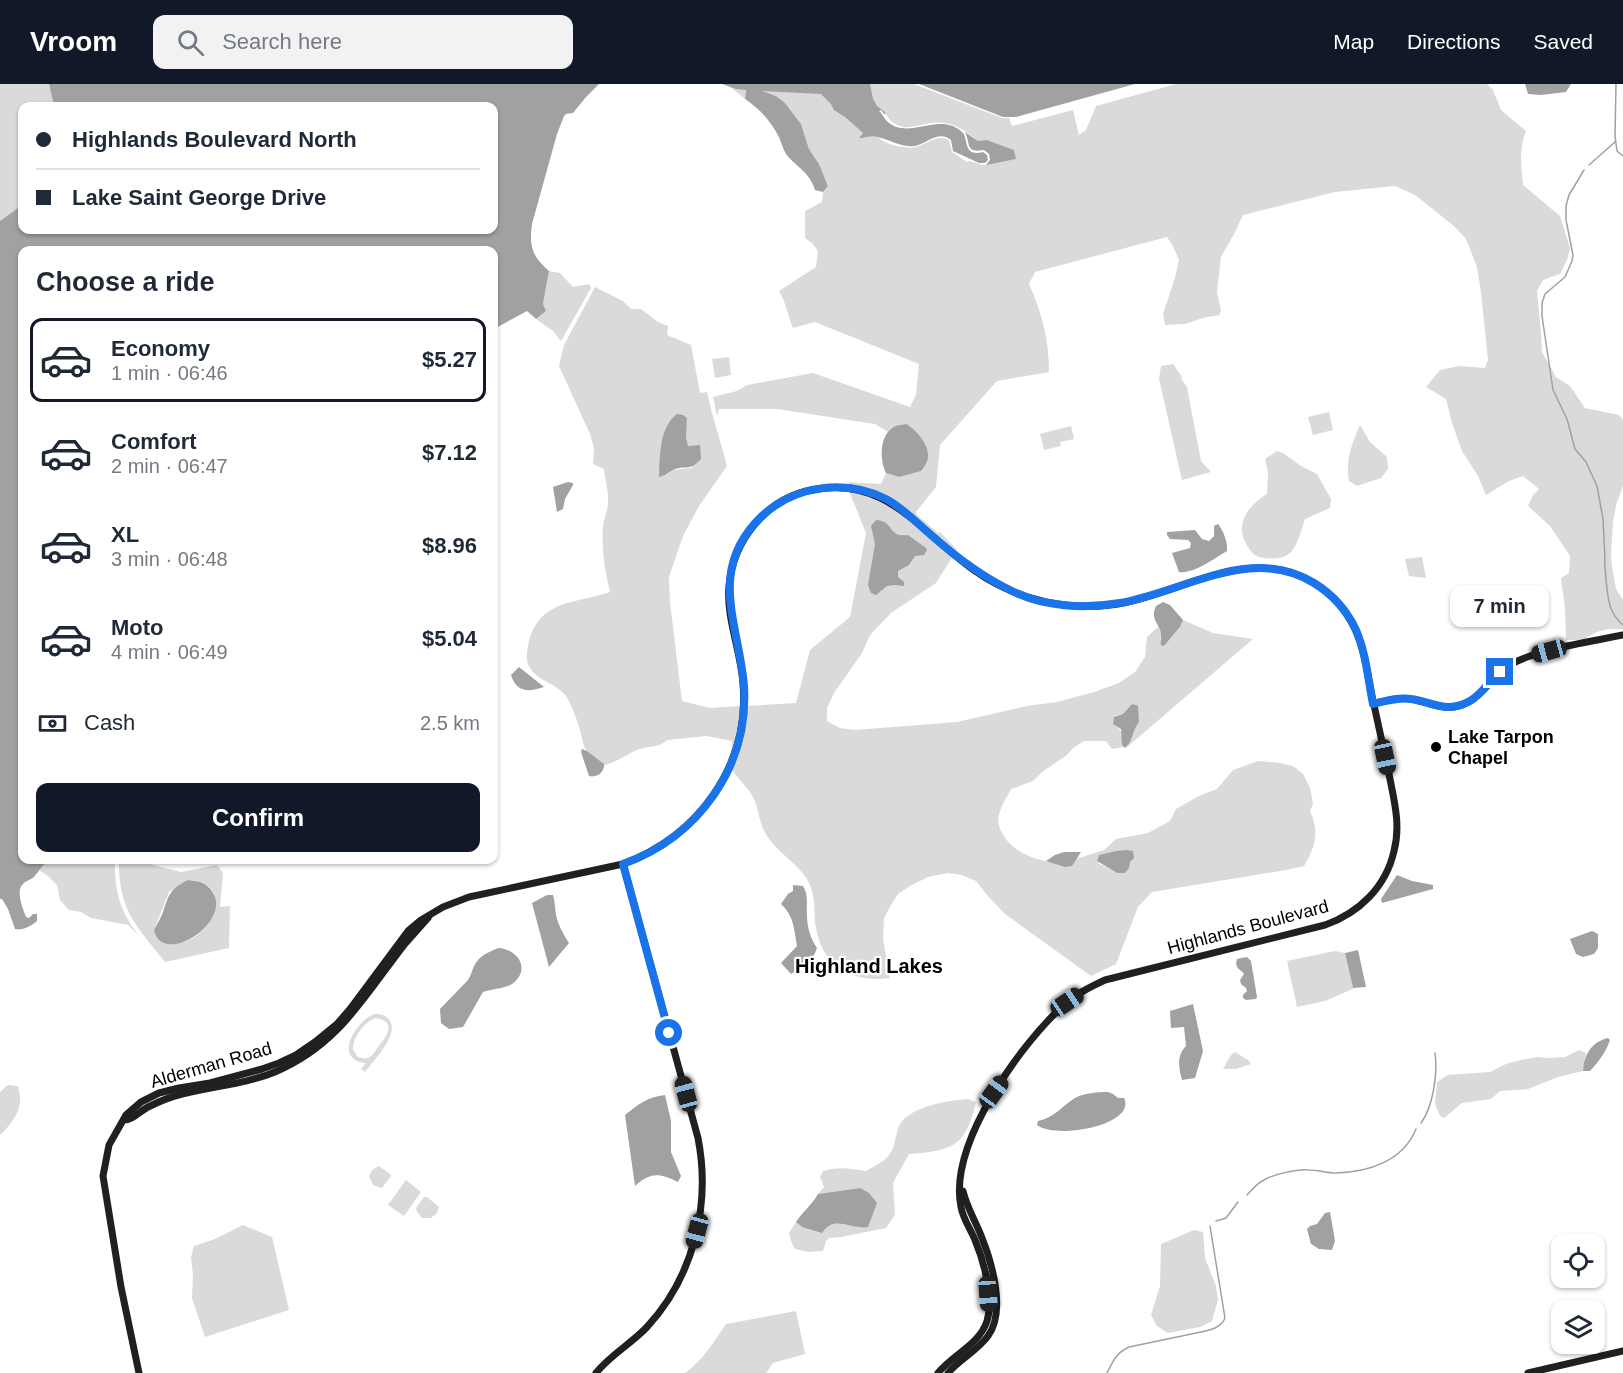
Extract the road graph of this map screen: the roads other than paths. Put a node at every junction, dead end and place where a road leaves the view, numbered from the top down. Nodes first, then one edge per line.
1 (1623, 635) edge
2 (1373, 704) junction
3 (623, 864) junction
4 (961, 1177) junction
5 (1623, 1351) edge
6 (139, 1373) edge
7 (596, 1373) edge
8 (938, 1373) edge
9 (948, 1373) edge
10 (1528, 1373) edge

1 - 2 street
2 - 3 street, Highlands Boulevard
2 - 4 street, Highlands Boulevard
3 - 6 street, Alderman Road
3 - 7 street
4 - 8 street, Highlands Boulevard
4 - 9 street, Highlands Boulevard
5 - 10 street

